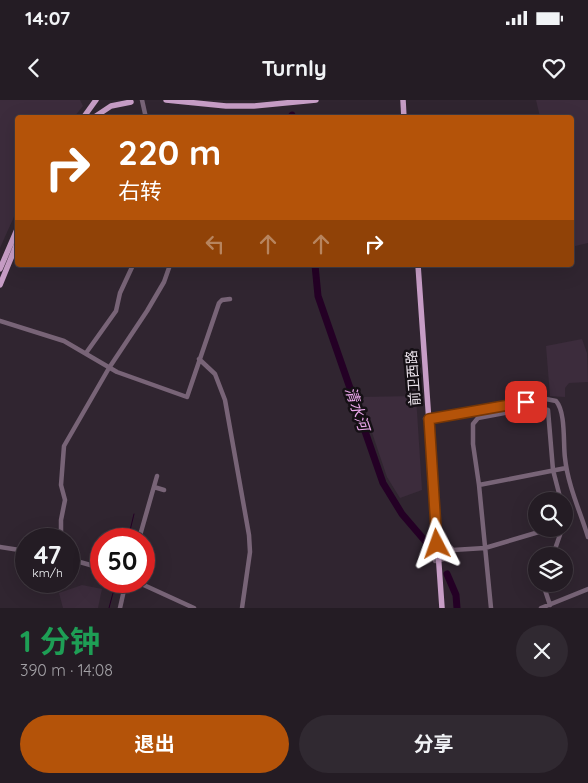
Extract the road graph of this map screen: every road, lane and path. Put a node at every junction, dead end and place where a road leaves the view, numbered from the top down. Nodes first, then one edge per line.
1 (96, 100) edge
2 (119, 100) edge
3 (142, 100) edge
4 (166, 100) edge
5 (316, 100) edge
6 (405, 100) edge
7 (134, 101) edge
8 (85, 115) edge
9 (97, 115) edge
10 (145, 115) edge
11 (404, 115) edge
12 (408, 115) edge
13 (15, 234) edge
14 (15, 248) edge
15 (132, 267) edge
16 (169, 267) edge
17 (416, 267) edge
18 (0, 269) edge
19 (0, 284) edge
20 (230, 299) dead end
21 (0, 321) edge
22 (86, 353) junction
23 (199, 359) junction
24 (109, 368) junction
25 (427, 419) junction
26 (566, 468) junction
27 (553, 470) junction
28 (157, 476) dead end
29 (479, 485) junction
30 (154, 487) junction
31 (164, 490) dead end
32 (559, 492) edge
33 (61, 528) edge
34 (142, 528) edge
35 (528, 535) edge
36 (588, 537) edge
37 (435, 544) junction
38 (0, 547) edge
39 (485, 548) junction
40 (15, 549) edge
41 (453, 550) junction
42 (437, 561) junction
43 (588, 589) edge
44 (155, 590) edge
45 (546, 592) edge
46 (123, 593) edge
47 (550, 605) junction
48 (120, 608) edge
49 (194, 608) edge
50 (242, 608) edge
51 (440, 608) edge
52 (491, 608) edge
53 (541, 608) edge

1 - 8 main road
2 - 7 main road
3 - 10 street
4 - 5 main road
6 - 11 main road
6 - 12 main road
7 - 9 main road
13 - 18 main road
14 - 19 main road
15 - 22 street
16 - 24 street
17 - 25 main road, 前卫西路
20 - 23 street
21 - 22 street
22 - 24 street
23 - 24 street
23 - 50 street
24 - 33 street
25 - 26 street
25 - 37 main road, 前卫西路
26 - 27 street
26 - 36 street
27 - 29 street
27 - 29 street
27 - 32 street
28 - 30 street
29 - 39 street
30 - 31 street
30 - 34 street
35 - 39 street
37 - 41 street
37 - 42 main road, 前卫西路
38 - 40 street
39 - 41 street
39 - 52 street
41 - 42 street
42 - 51 main road, 前卫西路
43 - 47 street
44 - 49 street
45 - 47 street
46 - 48 street
47 - 53 street

